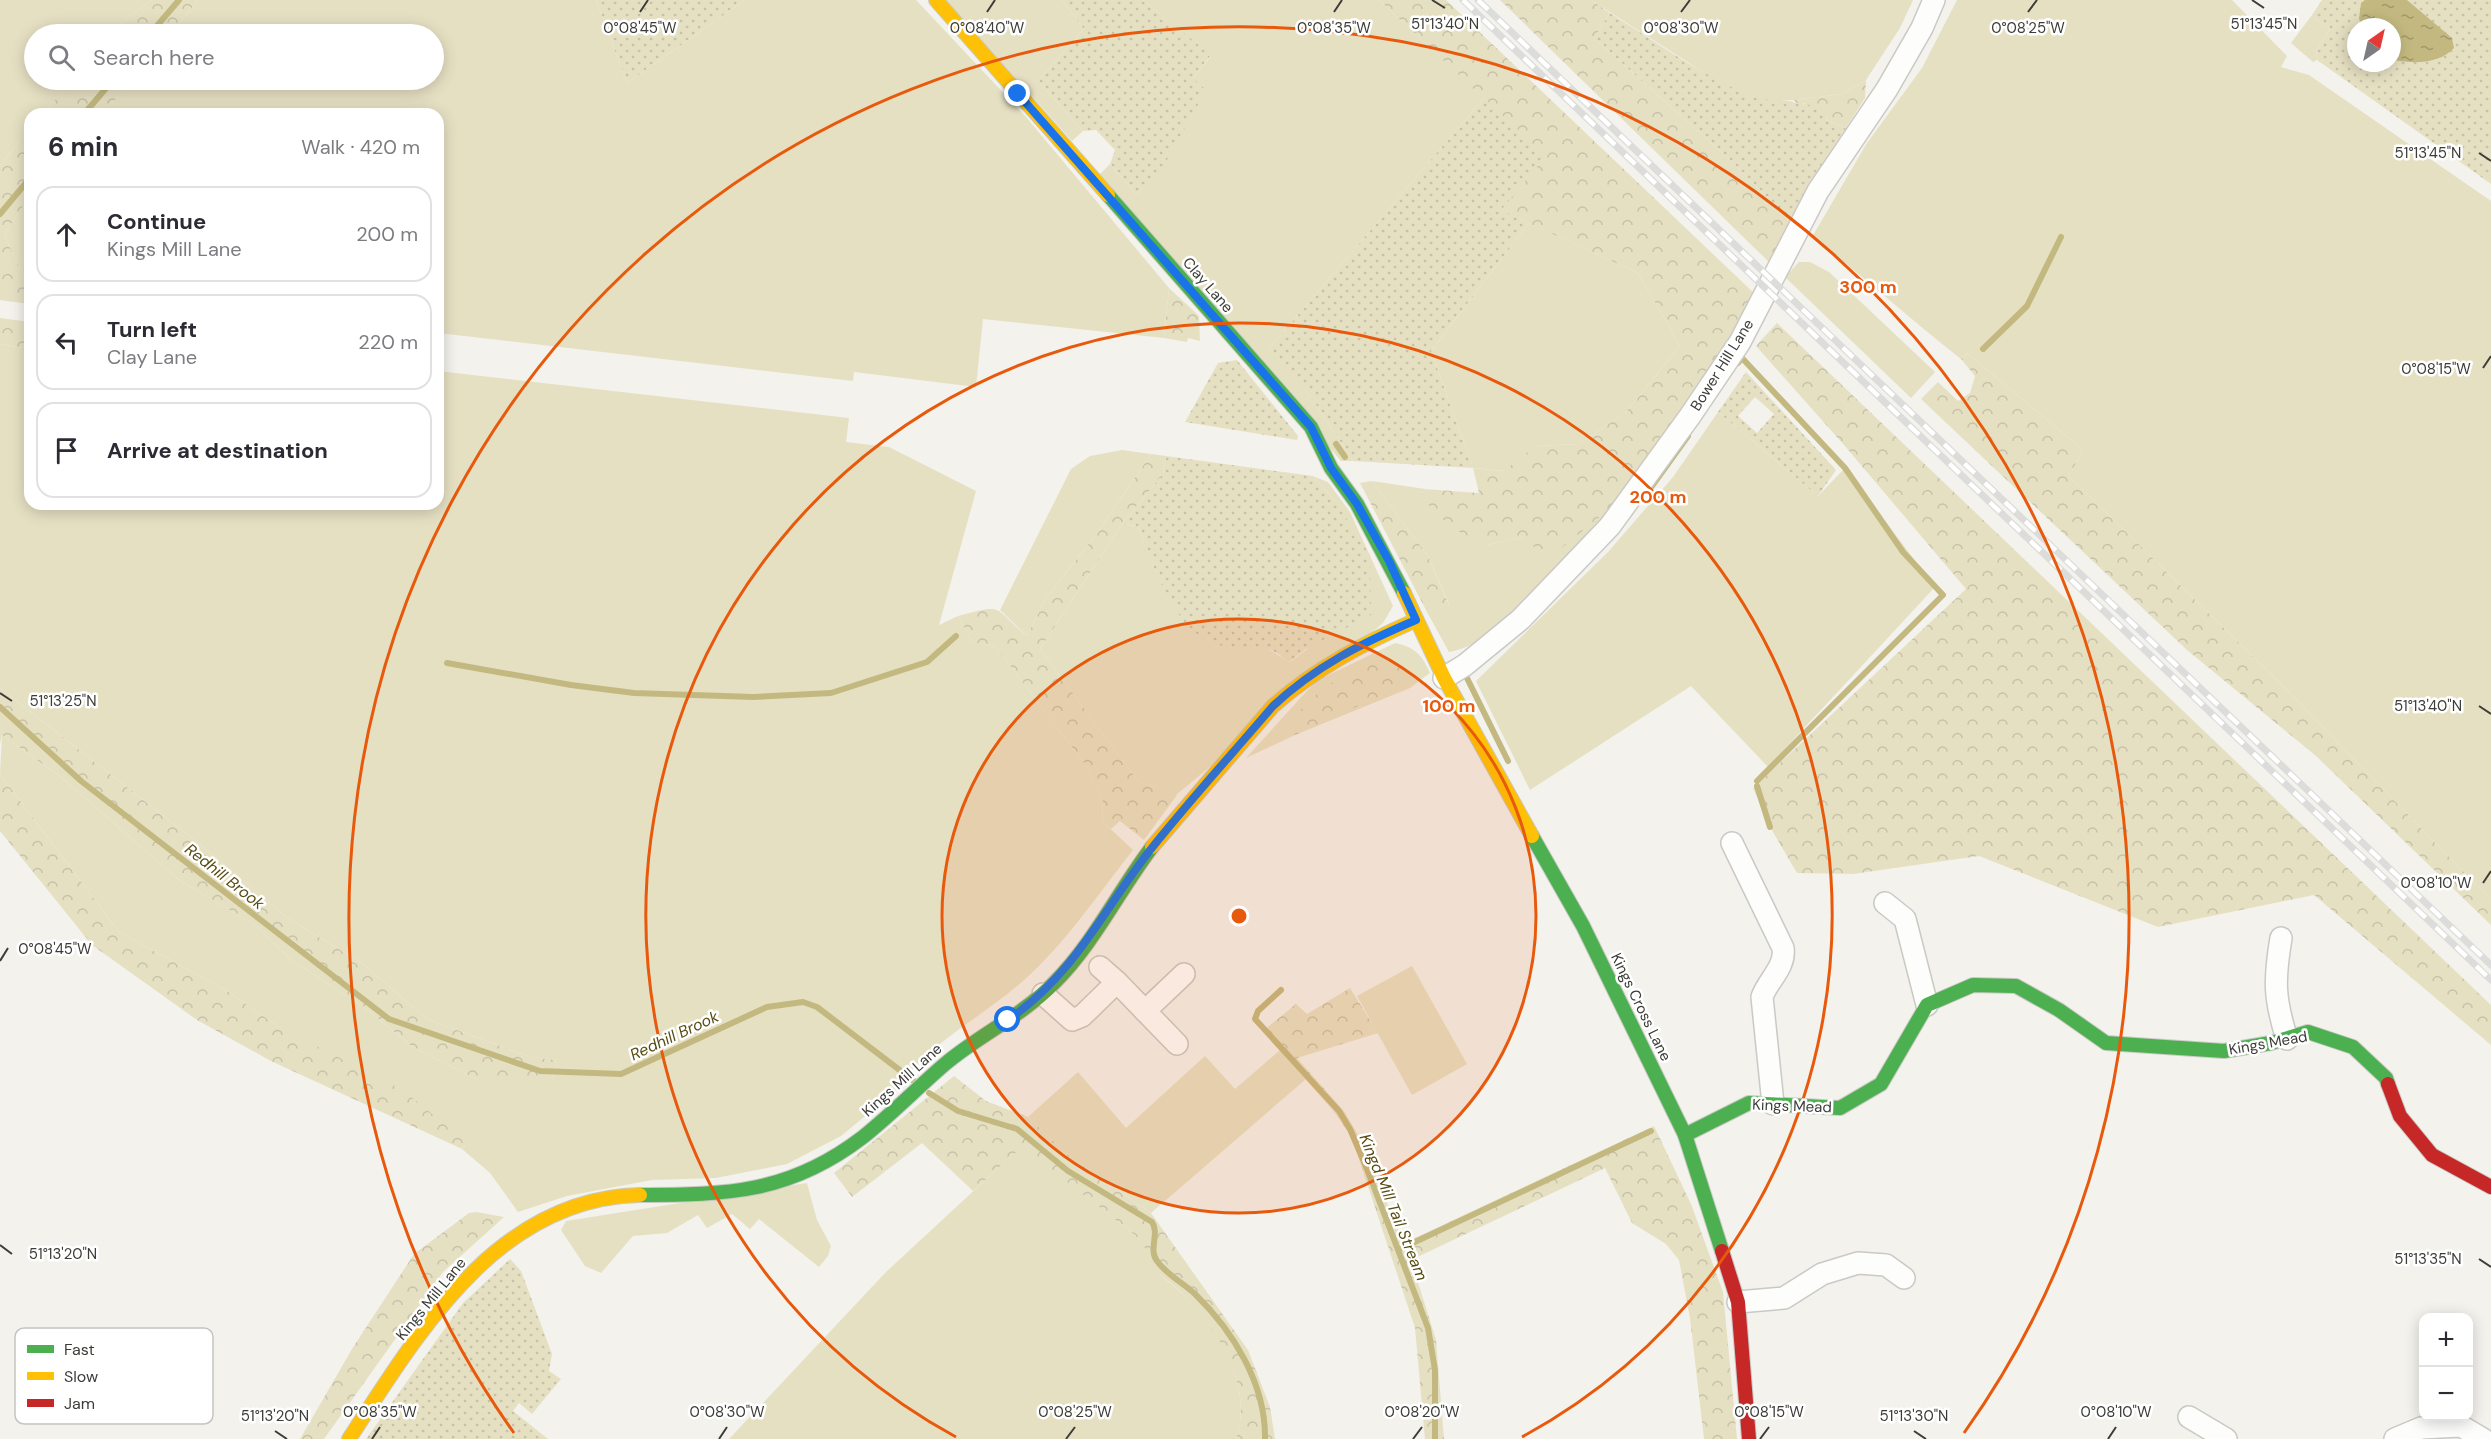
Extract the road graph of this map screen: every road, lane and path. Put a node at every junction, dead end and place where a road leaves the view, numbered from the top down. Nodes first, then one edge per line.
1 (936, 0) edge
2 (1934, 0) edge
3 (1416, 620) junction
4 (1444, 678) junction
5 (1731, 843) dead end
6 (1885, 903) dead end
7 (2281, 938) dead end
8 (1100, 967) dead end
9 (1184, 974) dead end
10 (1117, 982) junction
11 (1043, 994) junction
12 (1927, 1005) junction
13 (1145, 1011) junction
14 (2287, 1039) junction
15 (1177, 1044) dead end
16 (1773, 1104) junction
17 (1685, 1135) junction
18 (2491, 1187) edge
19 (1904, 1278) dead end
20 (1738, 1302) junction
21 (2189, 1417) dead end
22 (350, 1439) edge
23 (1749, 1439) edge
24 (2226, 1439) edge
25 (2394, 1439) edge
26 (2483, 1439) edge

1 - 3 street, Clay Lane
2 - 4 street, Bower Hill Lane
3 - 4 street, Kings Cross Lane
3 - 11 street, Kings Mill Lane
4 - 17 street, Kings Cross Lane
5 - 16 street
6 - 12 street
7 - 14 street
8 - 10 street
9 - 13 street
10 - 11 street
10 - 13 street
11 - 22 street, Kings Mill Lane
12 - 14 street, Kings Mead
12 - 16 street, Kings Mead
13 - 15 street
14 - 18 street, Kings Mead
16 - 17 street, Kings Mead
17 - 20 street, Kings Cross Lane
19 - 20 street
20 - 23 street, Kings Cross Lane
21 - 24 street
25 - 26 street

